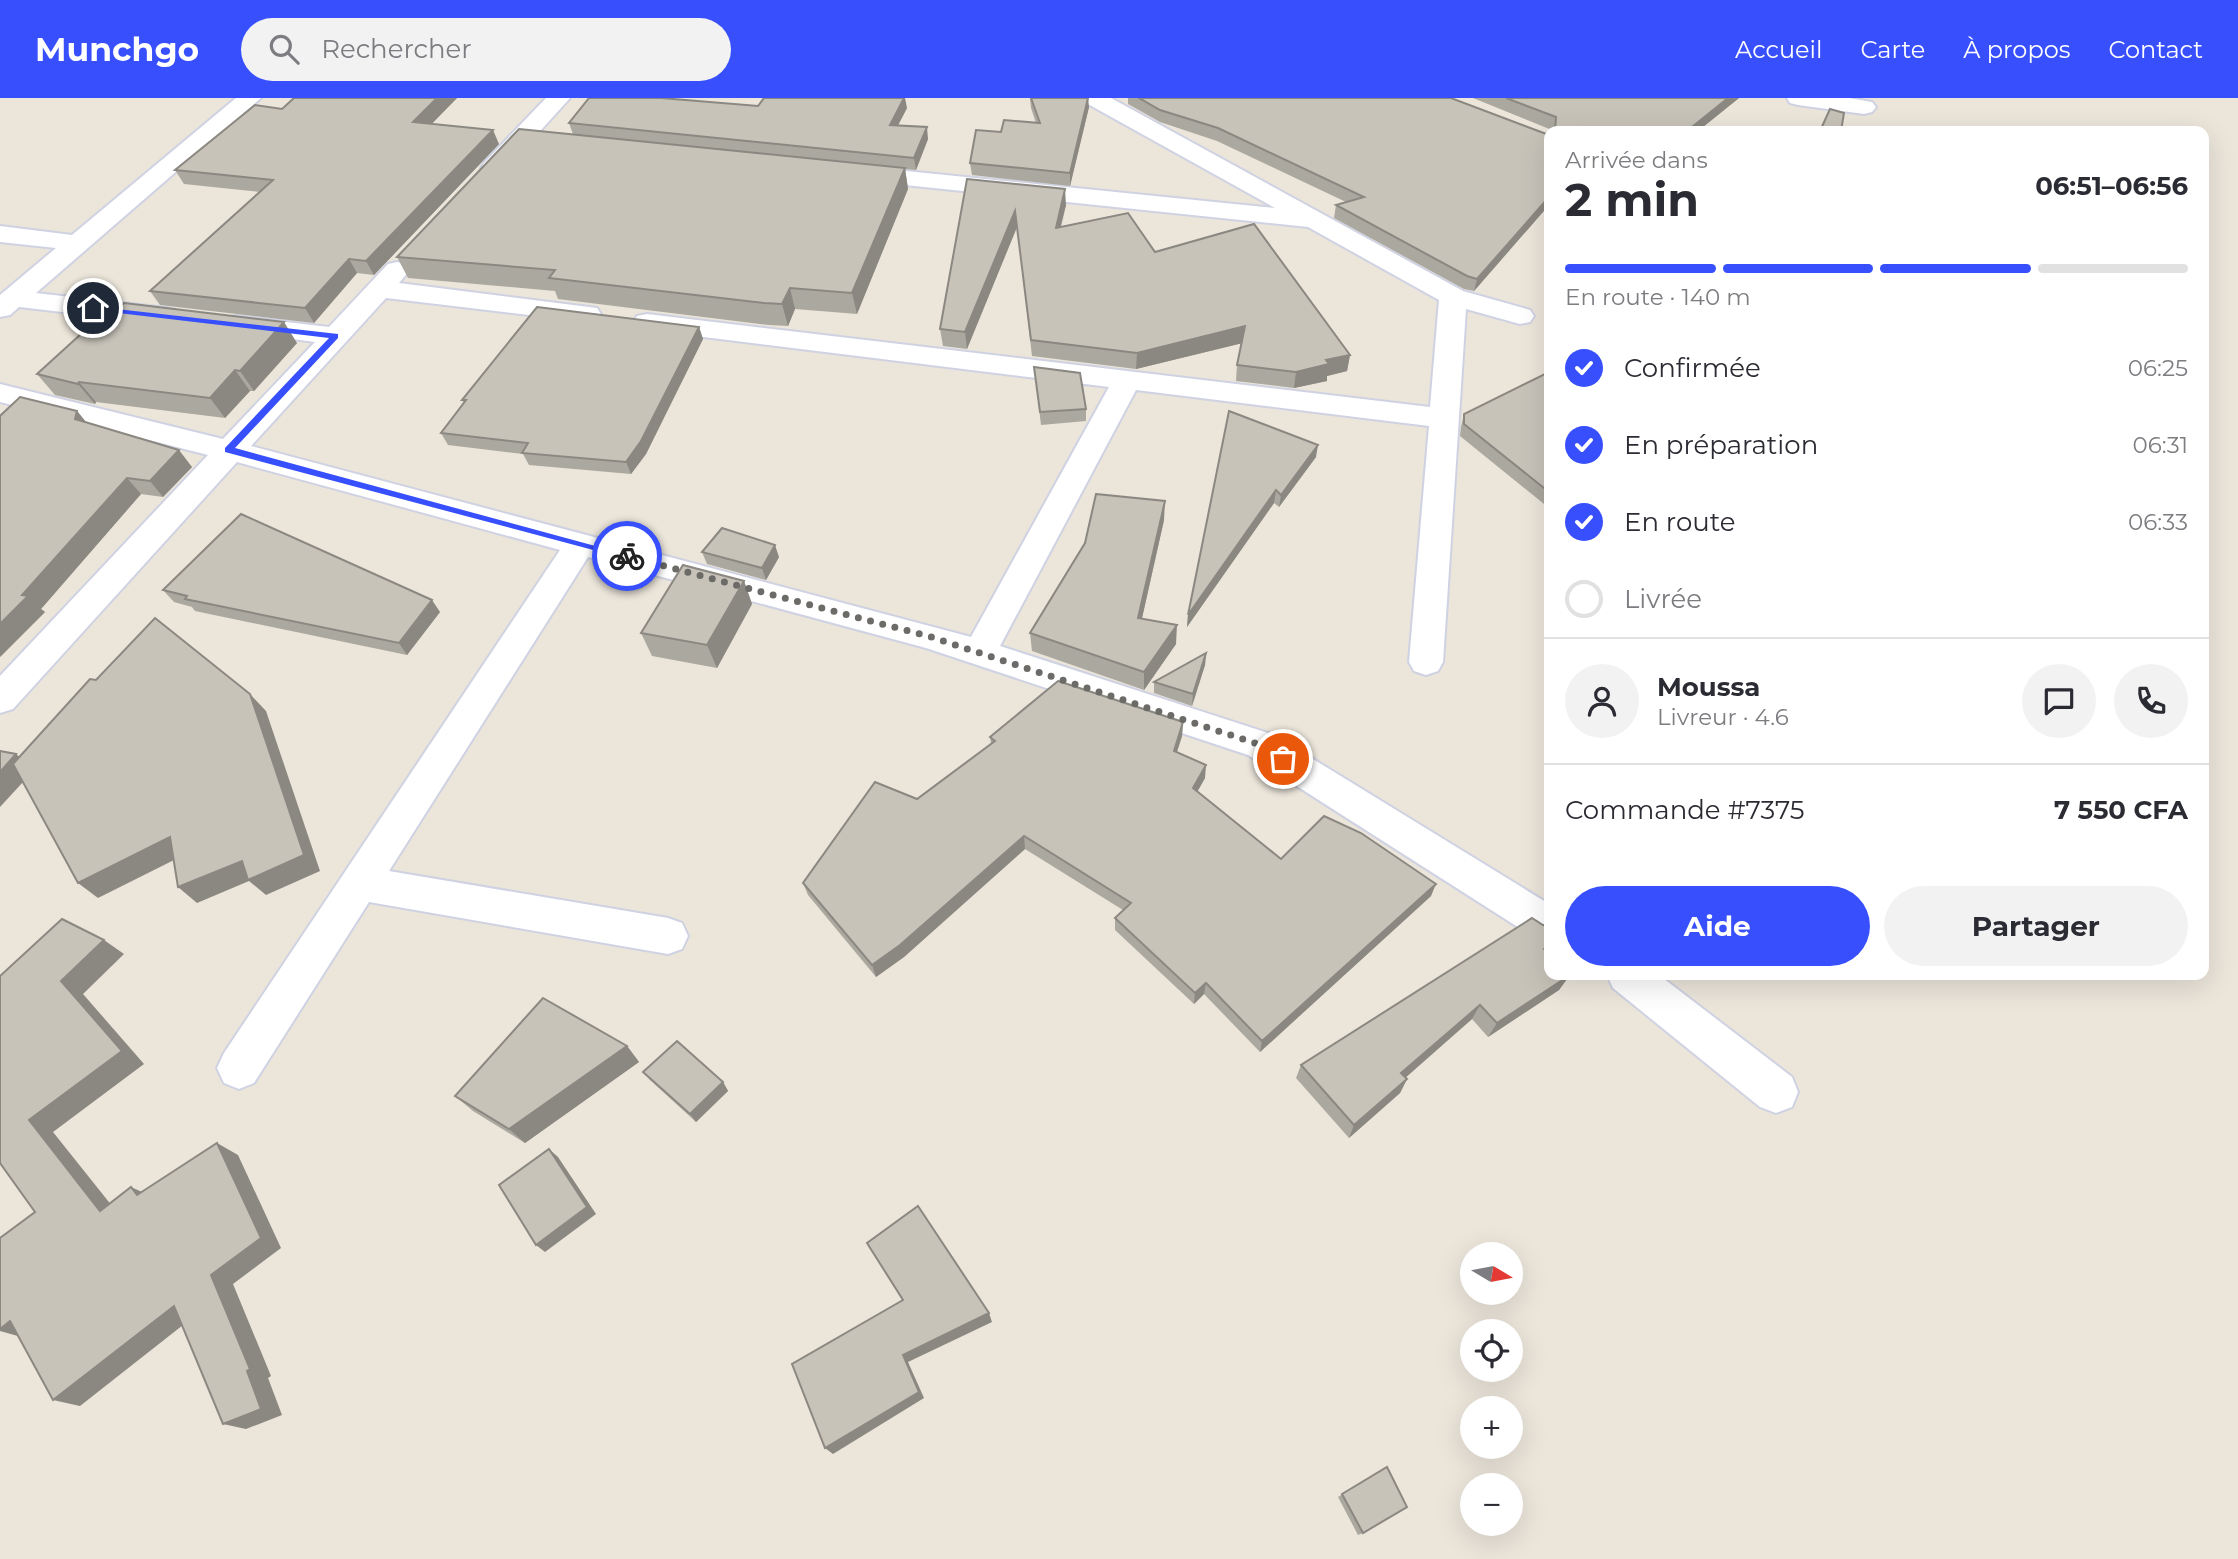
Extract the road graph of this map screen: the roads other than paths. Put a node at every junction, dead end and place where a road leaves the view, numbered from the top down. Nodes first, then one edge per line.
1 (250, 98) edge
2 (559, 98) edge
3 (1094, 98) edge
4 (1798, 98) edge
5 (1864, 107) dead end
6 (826, 170) edge
7 (473, 189) edge
8 (1313, 220) junction
9 (0, 234) edge
10 (78, 243) junction
11 (417, 249) edge
12 (379, 289) junction
13 (1453, 297) junction
14 (6, 303) edge
15 (1520, 316) dead end
16 (335, 336) junction
17 (1127, 380) junction
18 (0, 393) edge
19 (1444, 418) junction
20 (228, 450) junction
21 (581, 543) junction
22 (979, 653) junction
23 (1426, 662) dead end
24 (0, 699) edge
25 (359, 883) junction
26 (1544, 922) edge
27 (668, 936) dead end
28 (1634, 980) edge
29 (239, 1068) dead end
30 (1776, 1092) dead end

1 - 10 street
2 - 7 street
3 - 8 street
4 - 5 street
6 - 8 street
8 - 13 street
9 - 10 street
10 - 14 street
11 - 12 street
12 - 16 street
12 - 17 street
13 - 15 street
13 - 19 street
14 - 16 street
16 - 20 street
17 - 19 street
17 - 22 street
18 - 20 street
19 - 23 street
20 - 21 street
20 - 24 street
21 - 22 street
21 - 25 street
22 - 26 street
25 - 27 street
25 - 29 street
28 - 30 street

